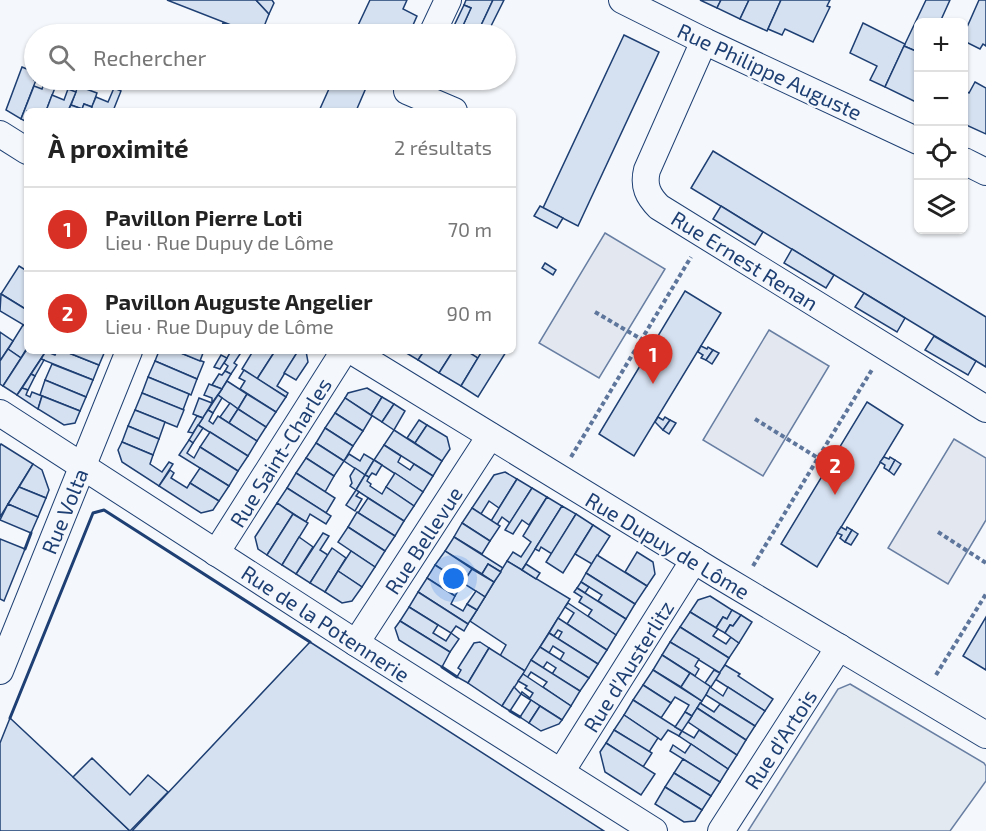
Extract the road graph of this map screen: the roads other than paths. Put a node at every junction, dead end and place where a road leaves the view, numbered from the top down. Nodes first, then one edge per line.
1 (448, 0) edge
2 (622, 0) edge
3 (437, 24) edge
4 (704, 41) junction
5 (407, 90) edge
6 (447, 108) edge
7 (0, 134) edge
8 (914, 139) edge
9 (24, 149) edge
10 (968, 163) edge
11 (986, 172) edge
12 (128, 354) edge
13 (342, 354) edge
14 (357, 354) edge
15 (986, 409) edge
16 (0, 413) edge
17 (490, 436) junction
18 (83, 466) junction
19 (216, 553) junction
20 (694, 560) junction
21 (356, 643) junction
22 (838, 647) junction
23 (0, 671) edge
24 (986, 735) edge
25 (561, 772) junction
26 (654, 831) edge
27 (721, 831) edge

1 - 3 street
2 - 4 street, Rue Philippe Auguste
4 - 8 street, Rue Philippe Auguste
4 - 15 street, Rue Ernest Renan
5 - 6 street
7 - 9 street
10 - 11 street
12 - 18 street, Rue Volta
13 - 19 street, Rue Saint-Charles
14 - 17 street, Rue Dupuy de Lôme
16 - 18 street, Rue de la Potennerie
17 - 20 street, Rue Dupuy de Lôme
17 - 21 street, Rue Bellevue
18 - 19 street, Rue de la Potennerie
18 - 23 street, Rue Volta
19 - 21 street, Rue de la Potennerie
20 - 22 street, Rue Dupuy de Lôme
20 - 25 street, Rue d'Austerlitz
21 - 25 street, Rue de la Potennerie
22 - 24 street, Rue Dupuy de Lôme
22 - 27 street, Rue d'Artois
25 - 26 street, Rue de la Potennerie

